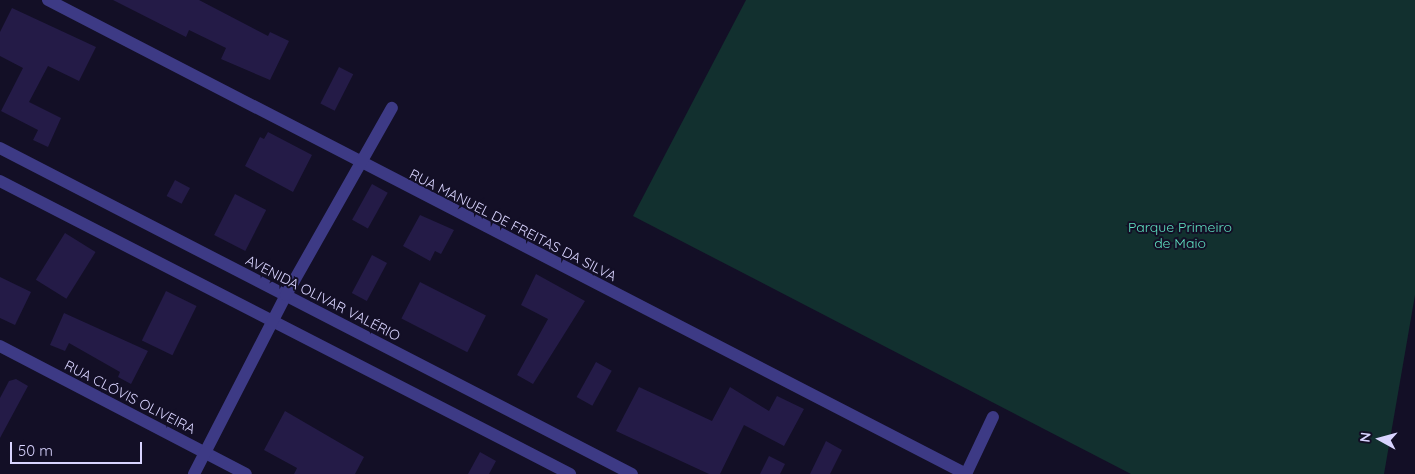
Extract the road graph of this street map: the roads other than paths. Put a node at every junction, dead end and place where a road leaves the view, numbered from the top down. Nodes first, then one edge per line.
1 (48, 0) edge
2 (392, 108) dead end
3 (0, 148) edge
4 (362, 165) junction
5 (0, 181) edge
6 (286, 295) junction
7 (272, 322) junction
8 (0, 346) edge
9 (992, 417) dead end
10 (204, 452) junction
11 (194, 474) edge
12 (246, 474) edge
13 (570, 474) edge
14 (632, 474) edge
15 (966, 474) edge

1 - 4 street, RUA MANUEL DE FREITAS DA SILVA
2 - 4 street
3 - 6 street, AVENIDA OLIVAR VALÉRIO
4 - 6 street
4 - 15 street, RUA MANUEL DE FREITAS DA SILVA
5 - 7 street
6 - 7 street
6 - 14 street, AVENIDA OLIVAR VALÉRIO
7 - 10 street
7 - 13 street
8 - 10 street, RUA CLÓVIS OLIVEIRA
9 - 15 street
10 - 11 street
10 - 12 street, RUA CLÓVIS OLIVEIRA

